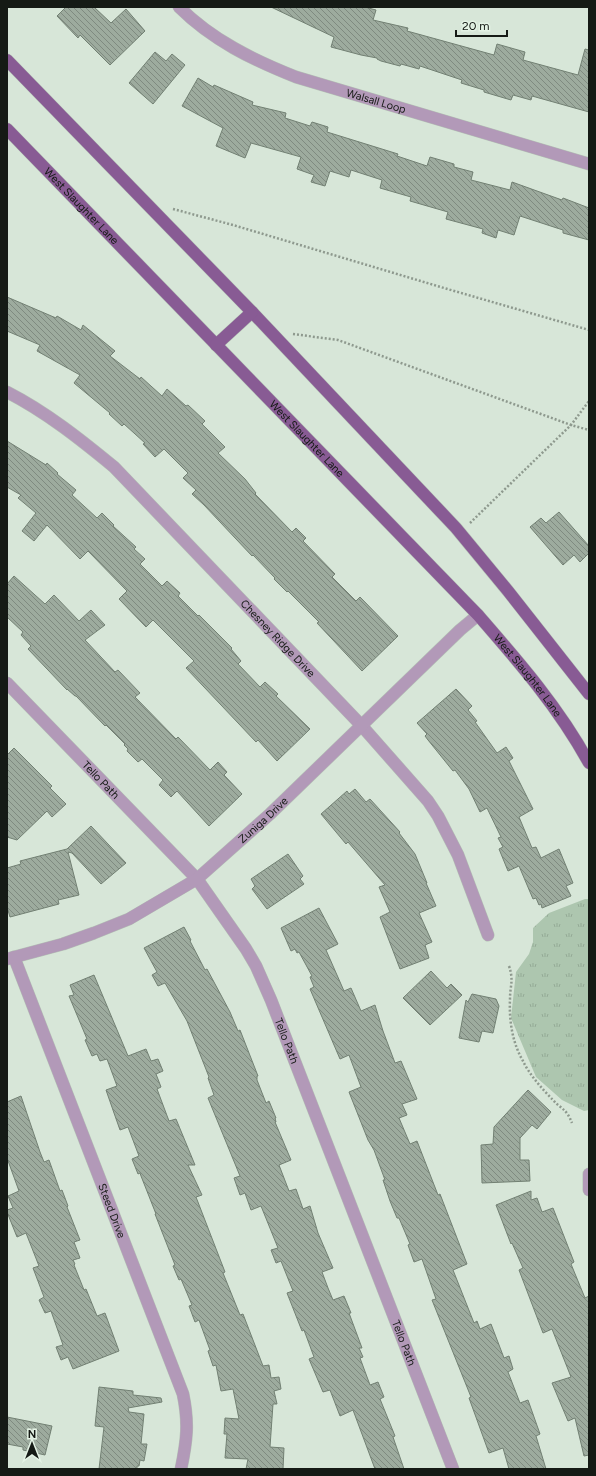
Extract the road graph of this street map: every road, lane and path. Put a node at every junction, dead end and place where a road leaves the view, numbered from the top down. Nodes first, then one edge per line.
1 (179, 7) edge
2 (7, 60) edge
3 (7, 129) edge
4 (589, 164) edge
5 (167, 208) dead end
6 (252, 312) junction
7 (589, 330) edge
8 (291, 334) dead end
9 (216, 345) junction
10 (7, 392) edge
11 (589, 401) edge
12 (571, 425) junction
13 (589, 430) edge
14 (468, 524) dead end
15 (478, 615) junction
16 (7, 683) edge
17 (589, 694) edge
18 (361, 725) junction
19 (589, 763) edge
20 (197, 879) junction
21 (488, 935) dead end
22 (11, 958) edge
23 (509, 966) dead end
24 (572, 1123) dead end
25 (589, 1174) edge
26 (589, 1190) edge
27 (181, 1469) edge
28 (453, 1469) edge

1 - 4 street, Walsall Loop
2 - 6 main road
3 - 9 main road, West Slaughter Lane
5 - 7 path
6 - 9 main road
6 - 17 main road
8 - 12 path
9 - 15 main road, West Slaughter Lane
10 - 18 street, Chesney Ridge Drive
11 - 12 path
12 - 13 path
12 - 14 path
15 - 18 street, Zuniga Drive
15 - 19 main road, West Slaughter Lane
16 - 20 street, Tello Path
18 - 20 street, Zuniga Drive
18 - 21 street, Chesney Ridge Drive
20 - 22 street, Zuniga Drive
20 - 28 street, Tello Path
22 - 27 street, Steed Drive
23 - 24 path
25 - 26 street

